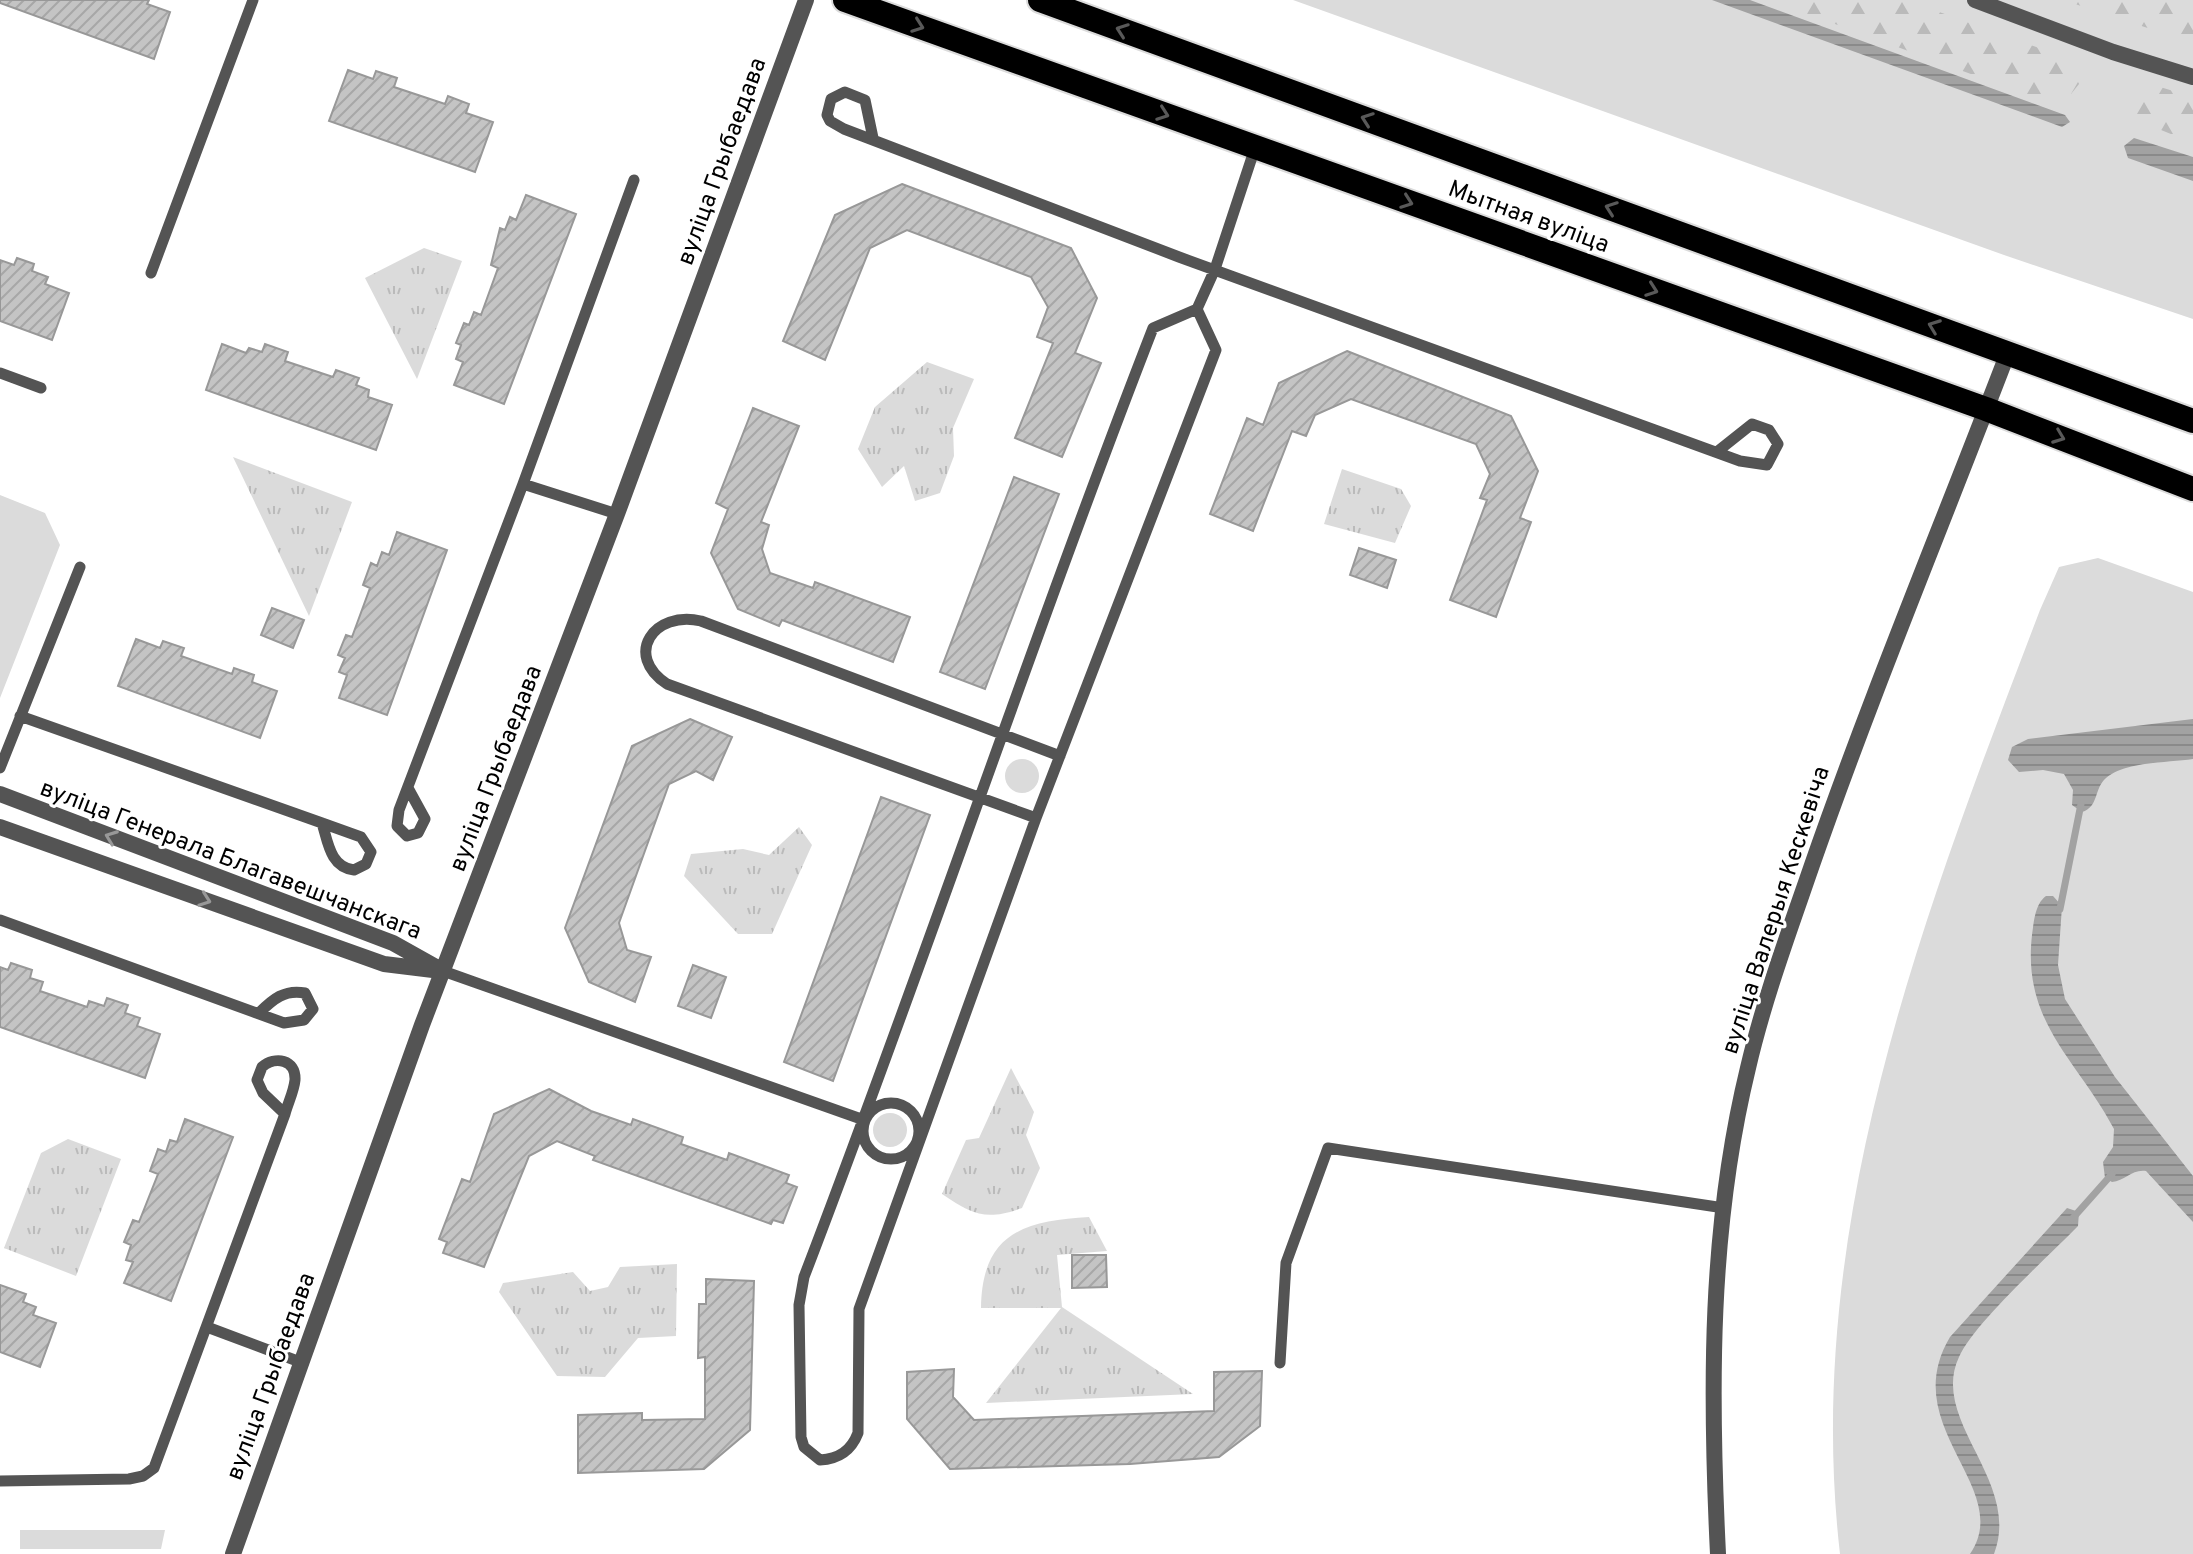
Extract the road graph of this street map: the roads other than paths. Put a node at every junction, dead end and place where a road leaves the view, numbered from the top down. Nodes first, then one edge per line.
1 (253, 0) edge
2 (806, 0) edge
3 (845, 0) edge
4 (1040, 0) edge
5 (1975, 0) edge
6 (2193, 77) edge
7 (873, 138) junction
8 (1255, 148) junction
9 (634, 180) dead end
10 (1215, 269) junction
11 (151, 273) dead end
12 (1197, 309) junction
13 (2007, 355) junction
14 (0, 373) edge
15 (41, 388) dead end
16 (1986, 409) junction
17 (2193, 421) edge
18 (1718, 451) junction
19 (523, 484) junction
20 (2193, 489) edge
21 (617, 514) junction
22 (80, 567) dead end
23 (20, 716) junction
24 (1001, 735) junction
25 (1060, 756) junction
26 (0, 768) edge
27 (408, 788) dead end
28 (0, 794) edge
29 (977, 798) junction
30 (1036, 818) junction
31 (322, 823) junction
32 (0, 827) edge
33 (0, 920) edge
34 (443, 971) junction
35 (259, 1013) dead end
36 (285, 1114) junction
37 (864, 1120) junction
38 (918, 1141) junction
39 (1724, 1208) junction
40 (207, 1327) junction
41 (300, 1362) junction
42 (1280, 1363) dead end
43 (0, 1481) edge
44 (233, 1554) edge
45 (1718, 1554) edge

1 - 11 lane
2 - 21 street, вуліца Грыбаедава
3 -> 8 highway, Мытная вуліца
13 -> 4 highway, Мытная вуліца
5 - 6 street
7 - 7 lane
7 - 10 lane
8 - 10 lane
8 -> 16 highway, Мытная вуліца
9 - 19 lane
10 - 12 lane
10 - 18 lane
12 - 24 lane
12 - 25 lane
13 - 16 street, вуліца Валерыя Кескевіча
13 - 17 highway, Мытная вуліца
14 - 15 lane
16 -> 20 highway, Мытная вуліца
16 - 39 street, вуліца Валерыя Кескевіча
18 - 18 lane
19 - 21 lane
19 - 27 lane
21 - 34 street, вуліца Грыбаедава
22 - 23 lane
23 - 26 lane
23 - 31 lane
24 - 25 lane
24 - 29 lane
24 - 29 lane
25 - 30 lane
34 -> 28 street, вуліца Генерала Благавешчанскага
29 - 30 lane
29 - 37 lane
30 - 38 lane
31 - 31 lane
32 -> 34 street
33 - 35 lane
34 - 37 lane
34 - 41 street, вуліца Грыбаедава
36 - 36 lane
36 - 40 lane
37 - 38 lane
37 - 38 lane
37 - 38 lane
39 - 42 lane
39 - 45 street, вуліца Валерыя Кескевіча
40 - 41 lane
40 - 43 lane
41 - 44 street, вуліца Грыбаедава

